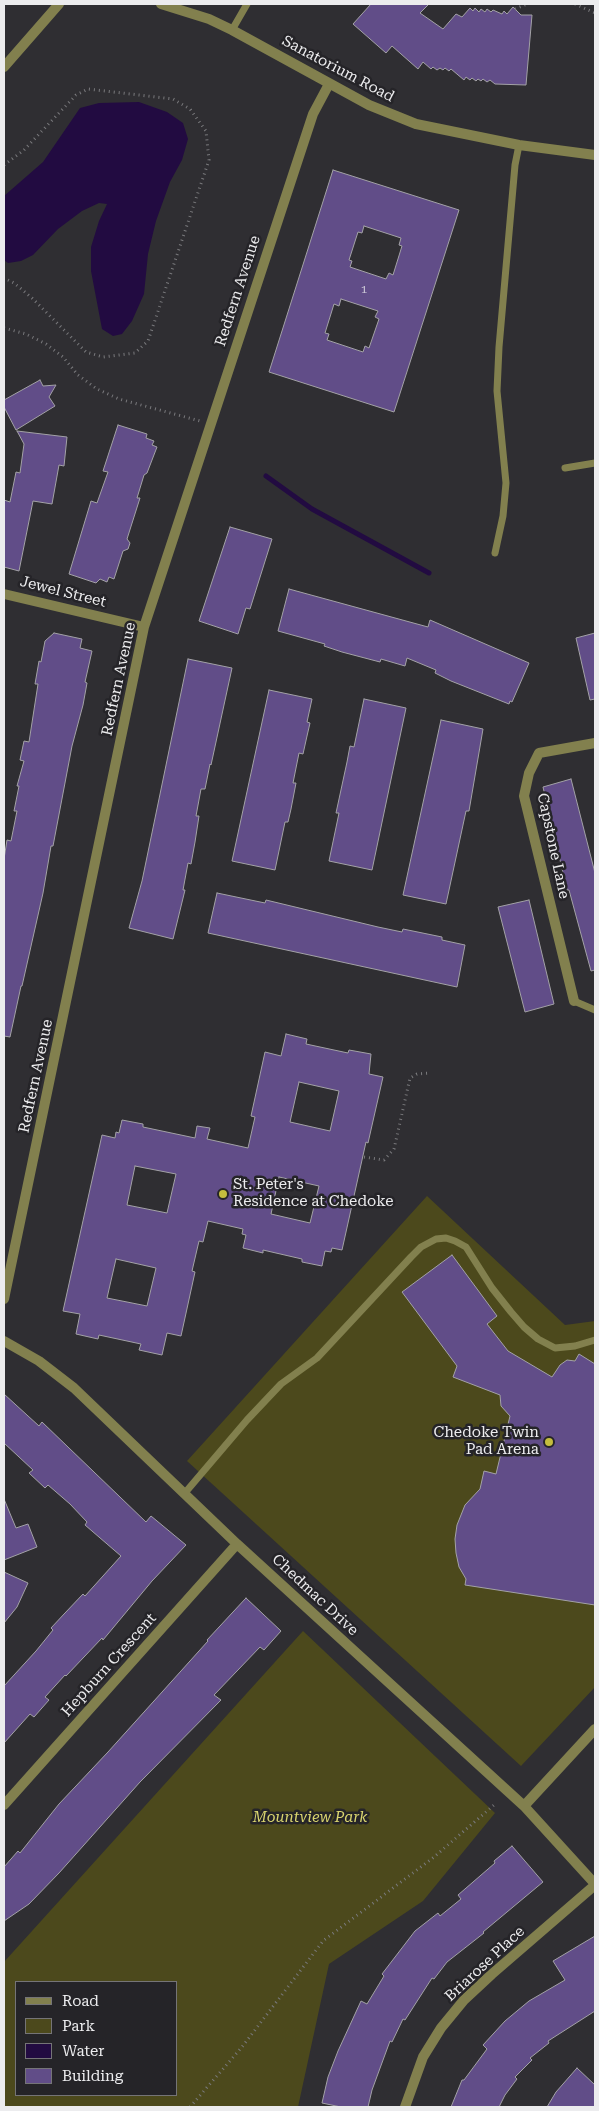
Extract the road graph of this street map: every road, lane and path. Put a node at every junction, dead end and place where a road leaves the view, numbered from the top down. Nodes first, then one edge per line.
1 (59, 4) edge
2 (161, 4) edge
3 (247, 4) edge
4 (527, 4) edge
5 (575, 4) edge
6 (515, 9) dead end
7 (595, 13) edge
8 (232, 30) junction
9 (4, 67) edge
10 (329, 84) junction
11 (520, 145) junction
12 (595, 155) edge
13 (4, 165) edge
14 (4, 278) edge
15 (4, 328) edge
16 (210, 424) junction
17 (595, 463) edge
18 (565, 468) dead end
19 (495, 554) dead end
20 (4, 594) edge
21 (144, 627) junction
22 (595, 743) edge
23 (574, 1001) joint
24 (595, 1010) edge
25 (430, 1073) dead end
26 (364, 1157) dead end
27 (4, 1299) edge
28 (595, 1340) edge
29 (4, 1341) edge
30 (184, 1494) junction
31 (238, 1544) junction
32 (595, 1729) edge
33 (494, 1805) dead end
34 (4, 1806) edge
35 (524, 1806) junction
36 (595, 1885) edge
37 (190, 2107) edge
38 (405, 2107) edge

1 - 9 street
2 - 8 street, Sanatorium Road
3 - 8 lane
4 - 6 path
5 - 7 path
8 - 10 street, Sanatorium Road
10 - 11 street, Sanatorium Road
10 - 16 street, Redfern Avenue
11 - 12 street, Sanatorium Road
11 - 19 lane
13 - 14 path
15 - 16 path
16 - 21 street, Redfern Avenue
17 - 18 lane
20 - 21 street, Jewel Street
21 - 27 street, Redfern Avenue
22 - 23 street, Capstone Lane
23 - 24 lane
25 - 26 path
28 - 30 lane
29 - 30 street, Chedmac Drive
30 - 31 street, Chedmac Drive
31 - 34 street, Hepburn Crescent
31 - 35 street, Chedmac Drive
32 - 35 street
33 - 37 path
35 - 36 street, Chedmac Drive
36 - 38 street, Briarose Place

